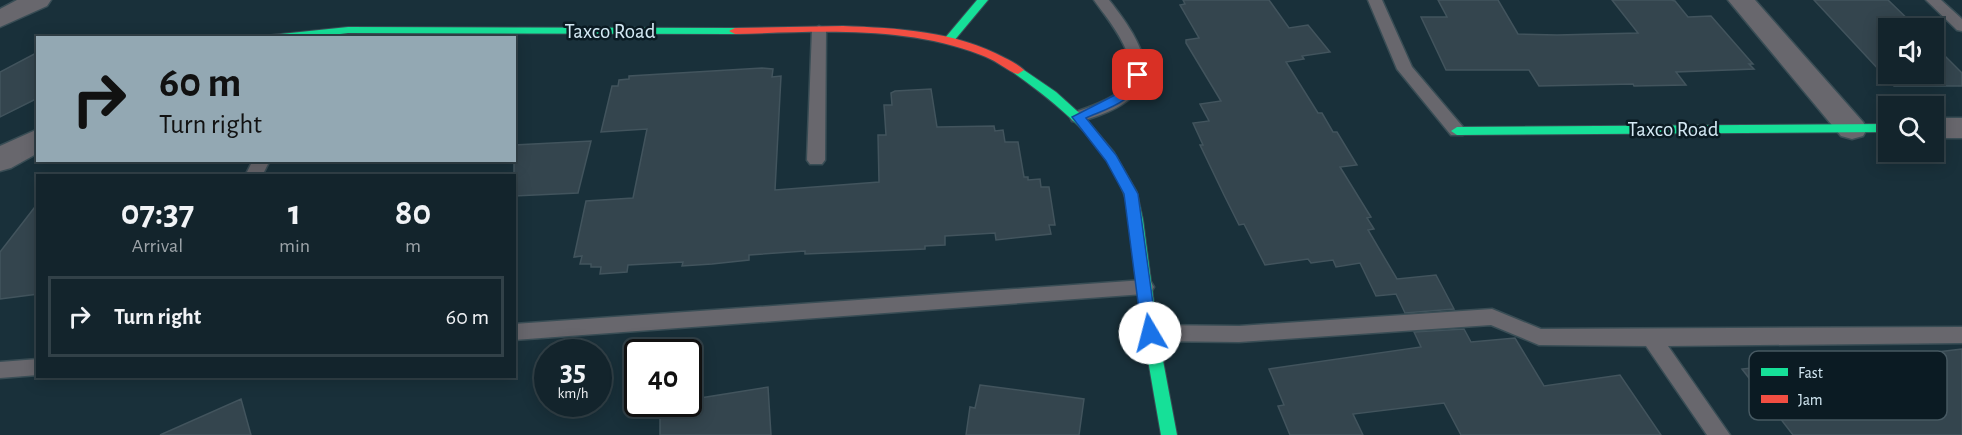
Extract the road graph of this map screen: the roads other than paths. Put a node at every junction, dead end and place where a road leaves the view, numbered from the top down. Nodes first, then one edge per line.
1 (38, 0) edge
2 (982, 0) edge
3 (1101, 0) edge
4 (1375, 0) edge
5 (1741, 0) edge
6 (1933, 0) edge
7 (0, 19) edge
8 (1962, 27) edge
9 (819, 30) junction
10 (290, 36) edge
11 (949, 40) junction
12 (1078, 117) junction
13 (1878, 128) edge
14 (1944, 128) edge
15 (1962, 128) edge
16 (1852, 129) junction
17 (1457, 130) joint
18 (36, 140) edge
19 (0, 160) edge
20 (816, 160) dead end
21 (1144, 287) junction
22 (516, 332) edge
23 (1150, 333) junction
24 (1962, 335) edge
25 (1652, 338) junction
26 (36, 367) edge
27 (0, 370) edge
28 (1169, 435) edge
29 (1719, 435) edge

1 - 7 street
2 - 11 street
3 - 12 lane
4 - 17 lane
5 - 16 street
6 - 8 lane
9 - 10 street, Taxco Road
9 - 11 street, Taxco Road
9 - 20 lane
11 - 12 street, Taxco Road
12 - 21 street, Taxco Road
13 - 16 street, Taxco Road
14 - 15 street
16 - 17 street, Taxco Road
18 - 19 street
21 - 22 lane
21 - 23 street, Taxco Road
23 - 25 lane
23 - 28 street, Taxco Road
24 - 25 lane
25 - 29 lane
26 - 27 lane

